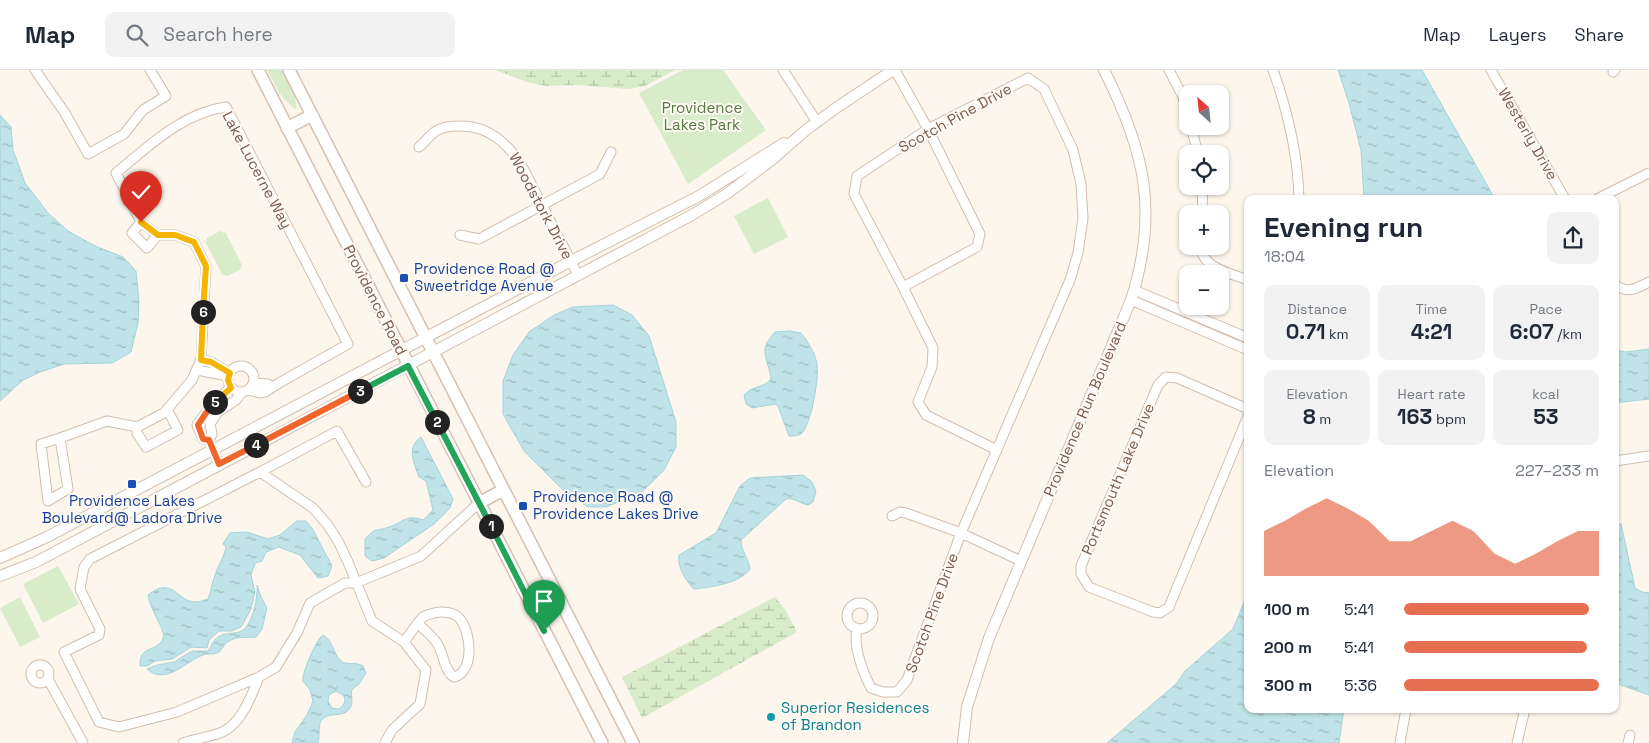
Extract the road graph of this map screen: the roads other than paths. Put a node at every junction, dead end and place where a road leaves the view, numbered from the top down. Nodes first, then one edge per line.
1 (35, 70) edge
2 (150, 70) edge
3 (258, 70) edge
4 (289, 70) edge
5 (783, 70) edge
6 (894, 70) edge
7 (1104, 70) edge
8 (1169, 70) edge
9 (1272, 70) edge
10 (1491, 70) edge
11 (1179, 89) edge
12 (312, 115) junction
13 (817, 122) junction
14 (287, 128) junction
15 (928, 129) junction
16 (806, 130) junction
17 (419, 147) dead end
18 (611, 152) dead end
19 (1649, 173) edge
20 (1299, 195) edge
21 (1564, 195) edge
22 (1605, 195) edge
23 (543, 206) junction
24 (141, 222) junction
25 (158, 235) junction
26 (460, 235) dead end
27 (1203, 255) edge
28 (570, 261) junction
29 (578, 275) junction
30 (1244, 278) edge
31 (1649, 282) edge
32 (903, 287) junction
33 (1619, 287) edge
34 (1134, 290) junction
35 (1131, 300) junction
36 (1244, 336) edge
37 (425, 337) junction
38 (1244, 348) edge
39 (400, 350) junction
40 (433, 352) junction
41 (201, 360) junction
42 (408, 366) junction
43 (197, 370) junction
44 (229, 375) junction
45 (231, 388) junction
46 (248, 388) junction
47 (1244, 408) edge
48 (166, 409) junction
49 (1244, 426) edge
50 (137, 427) junction
51 (60, 438) junction
52 (211, 445) junction
53 (997, 450) junction
54 (1649, 456) edge
55 (1619, 461) edge
56 (219, 464) junction
57 (260, 472) junction
58 (366, 482) dead end
59 (503, 490) junction
60 (479, 503) junction
61 (892, 516) dead end
62 (961, 533) junction
63 (0, 558) edge
64 (1021, 561) junction
65 (0, 576) edge
66 (356, 584) junction
67 (418, 624) junction
68 (857, 628) dead end
69 (404, 642) junction
70 (259, 677) junction
71 (48, 679) dead end
72 (1405, 713) edge
73 (1524, 713) edge
74 (83, 743) edge
75 (183, 743) edge
76 (386, 743) edge
77 (602, 743) edge
78 (633, 743) edge
79 (962, 743) edge
80 (1400, 743) edge
81 (1517, 743) edge

1 - 2 street
3 - 14 main road, Providence Road
4 - 12 main road, Providence Road
5 - 13 street
6 - 13 street
6 - 15 street
7 - 34 street, Providence Run Boulevard
8 - 11 street
9 - 20 street
10 - 21 street, Westerly Drive
12 - 14 main road
12 - 37 main road, Providence Road
13 - 16 street
14 - 39 main road, Providence Road
15 - 32 street, Scotch Pine Drive
15 - 32 street
15 - 53 street, Scotch Pine Drive
16 - 28 street
16 - 29 street
17 - 23 street, Woodstork Drive
18 - 23 street
19 - 22 street
23 - 26 street
23 - 28 street, Woodstork Drive
24 - 25 street, Lake Lucerne Way
24 - 25 street
24 - 46 street, Lake Lucerne Way
25 - 41 street
27 - 30 street
28 - 29 street, Woodstork Drive
28 - 37 street
29 - 40 street
31 - 33 street
32 - 53 street, Scotch Pine Drive
34 - 35 street, Providence Run Boulevard
34 - 36 street
35 - 38 street
35 - 64 street, Providence Run Boulevard
37 - 39 street
37 - 40 main road, Providence Road
39 - 42 main road, Providence Road
39 - 52 street
40 - 42 street
40 - 59 main road, Providence Road
41 - 43 street
41 - 44 street
42 - 56 street
42 - 60 main road, Providence Road
43 - 44 street
43 - 48 street
44 - 45 street
44 - 46 street
45 - 46 street
45 - 52 street
46 - 52 street
47 - 49 street, Portsmouth Lake Drive
48 - 50 street
48 - 50 street
50 - 51 street
51 - 51 street
52 - 56 street
52 - 63 street
53 - 62 street, Scotch Pine Drive
54 - 55 street
56 - 65 street
57 - 58 street
57 - 66 street
57 - 70 street
59 - 60 main road
59 - 78 main road, Providence Road
60 - 66 street
60 - 77 main road, Providence Road
61 - 62 street
62 - 64 street
62 - 68 street, Scotch Pine Drive
64 - 79 street, Providence Run Boulevard
66 - 69 street
66 - 70 street
67 - 67 street
67 - 69 street
69 - 76 street
70 - 75 street
71 - 74 street
72 - 80 street
73 - 81 street

